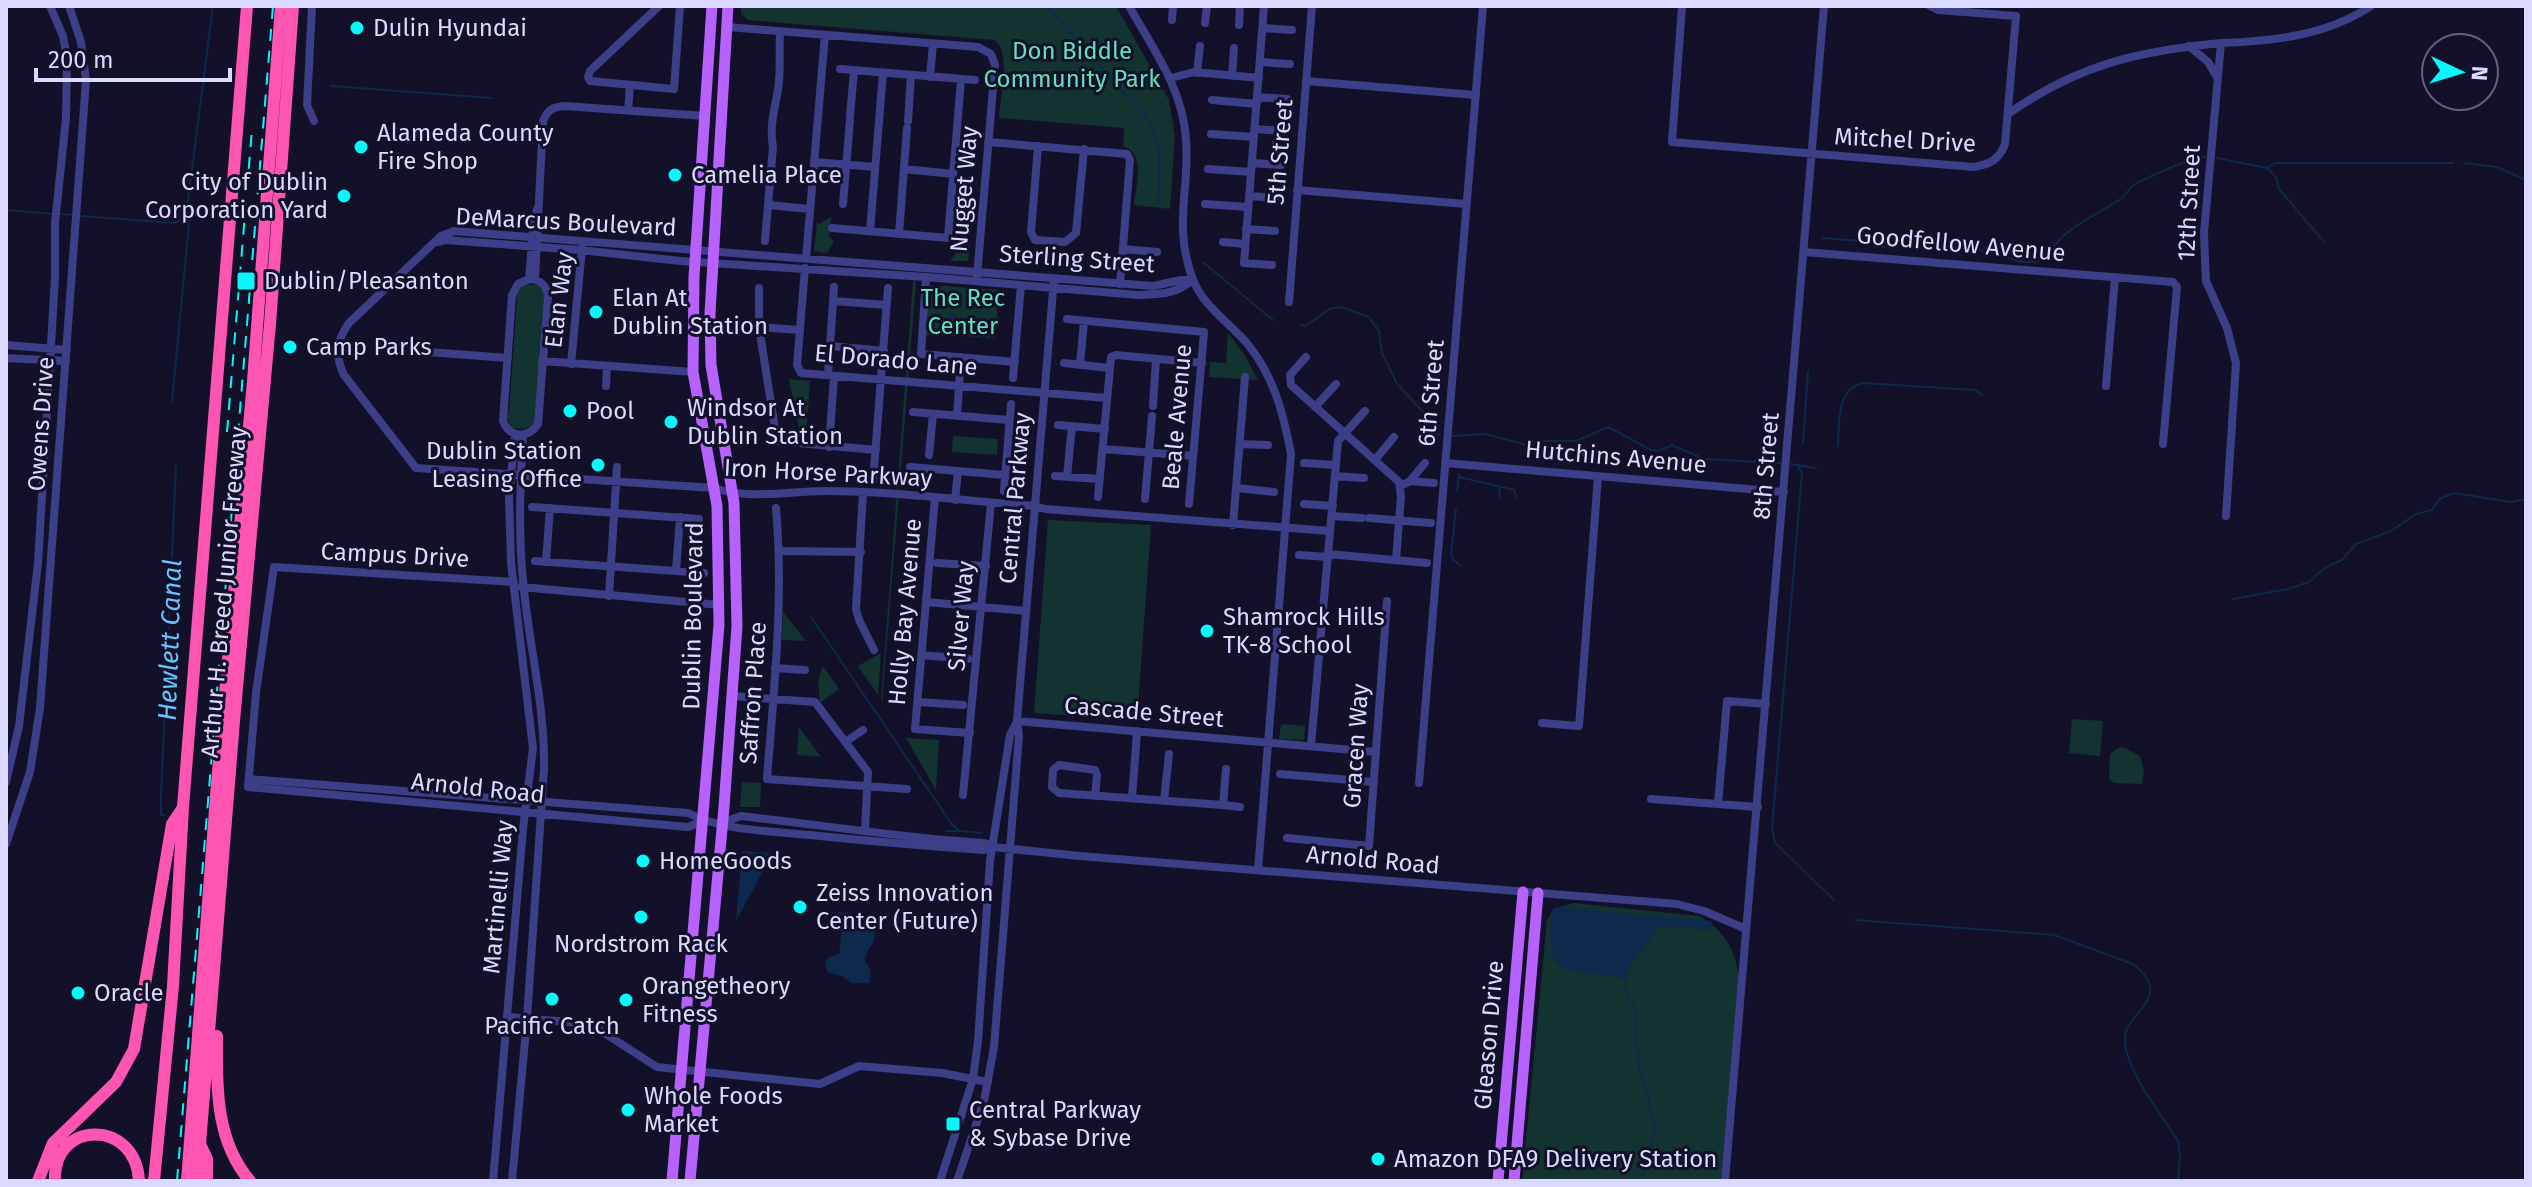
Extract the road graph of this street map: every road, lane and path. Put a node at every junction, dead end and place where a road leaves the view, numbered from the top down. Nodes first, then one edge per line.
1 (50, 6) edge
2 (69, 6) edge
3 (247, 6) edge
4 (281, 6) edge
5 (293, 6) edge
6 (312, 6) edge
7 (659, 6) edge
8 (680, 6) edge
9 (712, 6) edge
10 (728, 6) edge
11 (1129, 6) edge
12 (1173, 6) edge
13 (1207, 6) edge
14 (1240, 6) edge
15 (1264, 6) edge
16 (1312, 6) edge
17 (1483, 6) edge
18 (1682, 6) edge
19 (1824, 6) edge
20 (1930, 6) edge
21 (2371, 6) edge
22 (1172, 20) dead end
23 (1205, 23) dead end
24 (1239, 25) dead end
25 (727, 27) junction
26 (1263, 28) junction
27 (1292, 30) dead end
28 (780, 31) junction
29 (825, 35) junction
30 (2221, 43) junction
31 (933, 44) junction
32 (1200, 46) dead end
33 (2189, 46) junction
34 (1234, 48) dead end
35 (1260, 62) junction
36 (1290, 64) dead end
37 (840, 69) dead end
38 (854, 71) junction
39 (883, 73) junction
40 (1197, 73) junction
41 (911, 75) junction
42 (1232, 76) junction
43 (930, 77) junction
44 (2217, 77) junction
45 (1171, 78) junction
46 (1259, 78) junction
47 (961, 79) junction
48 (975, 80) dead end
49 (1306, 81) junction
50 (630, 85) junction
51 (1476, 95) junction
52 (1287, 99) dead end
53 (1212, 100) dead end
54 (1257, 100) junction
55 (628, 111) junction
56 (2008, 114) junction
57 (705, 116) junction
58 (314, 121) dead end
59 (1284, 131) dead end
60 (1254, 133) junction
61 (1211, 134) dead end
62 (988, 142) junction
63 (1038, 146) junction
64 (1084, 149) junction
65 (1812, 154) junction
66 (814, 162) junction
67 (846, 165) junction
68 (1281, 165) dead end
69 (875, 167) junction
70 (1252, 167) junction
71 (904, 169) junction
72 (1208, 169) dead end
73 (953, 174) junction
74 (1297, 190) junction
75 (1249, 196) junction
76 (1278, 198) dead end
77 (843, 204) dead end
78 (1205, 204) dead end
79 (1466, 204) junction
80 (768, 205) junction
81 (1248, 207) junction
82 (810, 209) junction
83 (832, 228) dead end
84 (1246, 229) junction
85 (870, 231) junction
86 (1275, 231) dead end
87 (899, 234) junction
88 (535, 237) junction
89 (587, 241) junction
90 (765, 241) dead end
91 (437, 242) junction
92 (1223, 242) dead end
93 (1245, 244) junction
94 (534, 247) junction
95 (1123, 249) junction
96 (580, 250) junction
97 (1157, 252) dead end
98 (1804, 252) junction
99 (695, 255) junction
100 (713, 256) junction
101 (806, 258) junction
102 (1272, 265) dead end
103 (805, 268) junction
104 (977, 276) junction
105 (926, 277) junction
106 (2115, 277) junction
107 (532, 279) junction
108 (1192, 280) junction
109 (1054, 283) junction
110 (1120, 284) junction
111 (1021, 285) junction
112 (834, 287) dead end
113 (759, 288) dead end
114 (888, 288) dead end
115 (833, 301) junction
116 (1289, 302) dead end
117 (887, 305) junction
118 (1067, 319) dead end
119 (1084, 321) junction
120 (759, 327) junction
121 (799, 330) junction
122 (6, 345) edge
123 (830, 346) junction
124 (51, 349) junction
125 (67, 350) junction
126 (338, 351) joint
127 (884, 351) junction
128 (428, 352) dead end
129 (961, 357) junction
130 (1306, 357) dead end
131 (6, 358) edge
132 (508, 358) junction
133 (1156, 359) junction
134 (50, 361) junction
135 (66, 361) junction
136 (542, 361) junction
137 (1015, 362) junction
138 (1064, 363) dead end
139 (1202, 363) junction
140 (571, 364) junction
141 (1080, 365) junction
142 (607, 366) junction
143 (1109, 368) junction
144 (693, 372) junction
145 (831, 376) junction
146 (1245, 377) dead end
147 (1013, 378) dead end
148 (882, 380) junction
149 (1336, 384) dead end
150 (606, 386) dead end
151 (959, 386) junction
152 (2106, 386) dead end
153 (1044, 393) junction
154 (1107, 398) junction
155 (1011, 404) dead end
156 (1153, 406) dead end
157 (1315, 407) junction
158 (1365, 411) dead end
159 (913, 412) dead end
160 (933, 414) junction
161 (957, 416) junction
162 (1152, 416) dead end
163 (1009, 420) junction
164 (1058, 425) dead end
165 (1072, 426) junction
166 (1105, 429) junction
167 (1345, 434) junction
168 (519, 435) junction
169 (1394, 437) dead end
170 (1240, 444) junction
171 (2163, 444) dead end
172 (1268, 445) dead end
173 (829, 447) junction
174 (1103, 449) junction
175 (876, 450) junction
176 (1149, 452) junction
177 (929, 455) dead end
178 (1193, 456) junction
179 (1375, 460) junction
180 (1304, 463) dead end
181 (1425, 463) dead end
182 (1445, 463) junction
183 (1336, 465) junction
184 (617, 467) dead end
185 (910, 467) dead end
186 (958, 471) junction
187 (516, 474) junction
188 (1005, 475) junction
189 (538, 476) junction
190 (1055, 476) dead end
191 (1335, 476) junction
192 (1598, 476) junction
193 (1067, 477) junction
194 (1364, 478) dead end
195 (1100, 479) junction
196 (873, 481) dead end
197 (1410, 481) junction
198 (616, 482) junction
199 (1434, 483) dead end
200 (1401, 486) junction
201 (714, 488) junction
202 (1236, 488) junction
203 (1004, 491) dead end
204 (1274, 492) dead end
205 (1784, 492) junction
206 (863, 493) junction
207 (732, 494) junction
208 (1098, 497) dead end
209 (935, 498) junction
210 (1145, 499) dead end
211 (955, 500) junction
212 (991, 503) junction
213 (1189, 504) dead end
214 (1304, 504) dead end
215 (1035, 506) junction
216 (532, 507) dead end
217 (550, 508) junction
218 (776, 508) dead end
219 (1332, 511) junction
220 (614, 512) junction
221 (2226, 516) dead end
222 (680, 517) junction
223 (699, 519) dead end
224 (1399, 520) junction
225 (1431, 523) dead end
226 (1233, 525) junction
227 (1284, 528) junction
228 (520, 530) junction
229 (1330, 531) junction
230 (780, 551) junction
231 (861, 552) junction
232 (1299, 555) dead end
233 (1328, 556) junction
234 (1396, 560) junction
235 (535, 561) dead end
236 (546, 562) junction
237 (937, 563) dead end
238 (1427, 563) dead end
239 (611, 566) junction
240 (986, 566) junction
241 (676, 571) junction
242 (704, 573) dead end
243 (517, 585) junction
244 (609, 596) junction
245 (1387, 601) dead end
246 (926, 602) junction
247 (720, 605) junction
248 (982, 608) junction
249 (1026, 611) junction
250 (874, 650) dead end
251 (922, 655) junction
252 (968, 659) dead end
253 (775, 668) junction
254 (805, 670) dead end
255 (732, 696) junction
256 (773, 698) junction
257 (918, 702) junction
258 (1766, 704) junction
259 (963, 705) dead end
260 (1017, 721) junction
261 (1542, 723) dead end
262 (863, 730) dead end
263 (1137, 731) junction
264 (970, 733) junction
265 (845, 742) junction
266 (1268, 743) junction
267 (1311, 746) junction
268 (1376, 752) junction
269 (1169, 754) dead end
270 (1226, 769) dead end
271 (1280, 774) dead end
272 (6, 782) edge
273 (1374, 782) junction
274 (248, 783) junction
275 (1419, 783) dead end
276 (868, 786) junction
277 (907, 789) dead end
278 (963, 795) dead end
279 (1095, 796) junction
280 (1132, 798) junction
281 (1651, 799) dead end
282 (527, 801) junction
283 (1164, 801) junction
284 (541, 802) junction
285 (1718, 804) junction
286 (1223, 805) junction
287 (183, 807) junction
288 (1240, 807) dead end
289 (1758, 807) junction
290 (526, 813) junction
291 (540, 815) junction
292 (703, 821) junction
293 (722, 823) junction
294 (865, 829) junction
295 (1287, 838) dead end
296 (6, 844) edge
297 (993, 847) junction
298 (1010, 849) junction
299 (1258, 870) junction
300 (1523, 892) junction
301 (1538, 893) junction
302 (1746, 929) junction
303 (212, 1011) junction
304 (508, 1017) junction
305 (527, 1019) junction
306 (682, 1070) junction
307 (700, 1072) junction
308 (973, 1079) junction
309 (988, 1082) junction
310 (200, 1143) junction
311 (38, 1181) edge
312 (55, 1181) edge
313 (139, 1181) edge
314 (154, 1181) edge
315 (187, 1181) edge
316 (197, 1181) edge
317 (207, 1181) edge
318 (250, 1181) edge
319 (493, 1181) edge
320 (512, 1181) edge
321 (672, 1181) edge
322 (690, 1181) edge
323 (940, 1181) edge
324 (957, 1181) edge
325 (1498, 1181) edge
326 (1514, 1181) edge
327 (1725, 1181) edge

1 - 124 street, Owens Drive
2 - 125 street, Owens Drive
3 - 287 highway, Arthur H. Breed Junior Freeway
4 - 315 highway
5 - 303 highway, Arthur H. Breed Junior Freeway
6 - 58 street
7 - 50 street
8 - 50 street
9 - 57 main road, Dublin Boulevard
10 - 25 main road, Dublin Boulevard
11 - 45 street
12 - 22 street
13 - 23 street
14 - 24 street
15 - 26 street
16 - 49 street, 5th Street
17 - 51 street, 6th Street
18 - 65 street, Mitchel Drive
19 - 65 street, 8th Street
20 - 56 street, Mitchel Drive
21 - 30 street
25 - 28 street
25 - 100 main road, Dublin Boulevard
26 - 27 street
26 - 35 street
28 - 29 street
28 - 80 street
29 - 31 street
29 - 66 street
30 - 33 street
30 - 44 street, 12th Street
31 - 43 street
31 - 62 street, Nugget Way
32 - 40 street
33 - 44 street
33 - 56 street
34 - 42 street
35 - 36 street
35 - 46 street
37 - 38 street
38 - 39 street
38 - 67 street
39 - 41 street
39 - 69 street
40 - 42 street
40 - 45 street
41 - 43 street
41 - 71 street
42 - 46 street
43 - 47 street
44 - 221 street, 12th Street
45 - 108 street
46 - 54 street
47 - 48 street
47 - 73 street
49 - 51 street
49 - 74 street, 5th Street
50 - 55 street
51 - 79 street, 6th Street
52 - 54 street
53 - 54 street
54 - 60 street
55 - 57 street
55 - 88 street
56 - 65 street, Mitchel Drive
57 - 99 main road, Dublin Boulevard
59 - 60 street
60 - 61 street
60 - 70 street
62 - 63 street
62 - 104 street, Nugget Way
63 - 64 street
63 - 64 street
64 - 95 street
65 - 98 street, 8th Street
66 - 67 street
66 - 82 street
67 - 69 street
67 - 77 street
68 - 70 street
69 - 85 street
70 - 72 street
70 - 75 street
71 - 73 street
71 - 87 street
73 - 87 street
74 - 79 street
74 - 116 street, 5th Street
75 - 76 street
75 - 81 street
78 - 81 street
79 - 182 street, 6th Street
80 - 82 street
80 - 90 street
81 - 84 street
82 - 101 street
83 - 85 street
84 - 86 street
84 - 93 street
85 - 87 street
88 - 89 street, DeMarcus Boulevard
88 - 91 street, DeMarcus Boulevard
88 - 94 street
89 - 96 street, Elan Way
89 - 99 street, DeMarcus Boulevard
91 - 94 street, DeMarcus Boulevard
91 - 126 street, DeMarcus Boulevard
92 - 93 street
93 - 102 street
94 - 96 street, DeMarcus Boulevard
94 - 107 street
95 - 97 street
95 - 110 street
96 - 99 street, DeMarcus Boulevard
96 - 140 street, Elan Way
98 - 106 street, Goodfellow Avenue
98 - 205 street, 8th Street
99 - 100 street, Sterling Street
99 - 144 main road, Dublin Boulevard
100 - 101 street, Sterling Street
100 - 103 street, Sterling Street
100 - 207 main road, Dublin Boulevard
101 - 104 street, Sterling Street
103 - 105 street, Sterling Street
103 - 121 street, El Dorado Lane
104 - 105 street, Sterling Street
104 - 109 street, Sterling Street
104 - 111 street, Sterling Street
105 - 129 street
106 - 152 street
106 - 171 street, 12th Street
107 - 132 street
107 - 136 street
108 - 109 street, Sterling Street
108 - 110 street, Sterling Street
108 - 227 street
109 - 110 street, Sterling Street
109 - 111 street, Sterling Street
109 - 153 street, Central Parkway
111 - 137 street
112 - 115 street
113 - 120 street
114 - 117 street
115 - 117 street
115 - 123 street
117 - 127 street
118 - 119 street
119 - 139 street, Beale Avenue
119 - 141 street
120 - 121 street
120 - 173 street
121 - 145 street, El Dorado Lane
122 - 124 street
123 - 127 street
123 - 145 street
124 - 125 street
124 - 134 street, Owens Drive
125 - 135 street, Owens Drive
126 - 187 street, Iron Horse Parkway
127 - 148 street
128 - 132 street
129 - 137 street
129 - 151 street
130 - 157 street
131 - 134 street
132 - 168 street
133 - 139 street
133 - 143 street
133 - 156 street
134 - 135 street
134 - 272 street, Owens Drive
135 - 296 street, Owens Drive
136 - 140 street
136 - 168 street
137 - 147 street
138 - 141 street
139 - 178 street, Beale Avenue
140 - 142 street
141 - 143 street
142 - 144 street
142 - 150 street
143 - 154 street
144 - 201 main road, Dublin Boulevard
145 - 148 street, El Dorado Lane
145 - 173 street
146 - 170 street
148 - 151 street, El Dorado Lane
148 - 175 street
149 - 157 street
151 - 153 street, El Dorado Lane
151 - 161 street
153 - 154 street, El Dorado Lane
153 - 215 street, Central Parkway
154 - 166 street
155 - 163 street
157 - 167 street
158 - 167 street
159 - 160 street
160 - 161 street
160 - 177 street
161 - 163 street
162 - 176 street
163 - 188 street
164 - 165 street
165 - 166 street
165 - 193 street
166 - 174 street
167 - 179 street
167 - 183 street
168 - 187 street
169 - 179 street
170 - 172 street
170 - 202 street
173 - 175 street
174 - 176 street
174 - 195 street
175 - 196 street
176 - 178 street
176 - 210 street
178 - 213 street, Beale Avenue
179 - 200 street
180 - 183 street
181 - 197 street
182 - 192 street, Hutchins Avenue
182 - 275 street, 6th Street
183 - 191 street
184 - 198 street
185 - 186 street
186 - 188 street
186 - 211 street
187 - 189 street, Iron Horse Parkway
187 - 228 street, Martinelli Way
187 - 243 street, Martinelli Way
188 - 203 street
189 - 198 street, Iron Horse Parkway
189 - 228 street, Martinelli Way
190 - 193 street
191 - 194 street
191 - 219 street
192 - 205 street, Hutchins Avenue
192 - 261 street
193 - 195 street
195 - 208 street
197 - 199 street
197 - 200 street
198 - 201 street, Iron Horse Parkway
198 - 220 street
200 - 224 street
201 - 207 street, Iron Horse Parkway
201 - 247 main road, Dublin Boulevard
202 - 204 street
202 - 226 street
205 - 258 street, 8th Street
206 - 207 street, Iron Horse Parkway
206 - 209 street, Iron Horse Parkway
206 - 231 street
207 - 255 main road, Dublin Boulevard
209 - 211 street, Iron Horse Parkway
209 - 246 street, Holly Bay Avenue
211 - 212 street, Iron Horse Parkway
212 - 215 street, Iron Horse Parkway
212 - 240 street, Silver Way
214 - 219 street
215 - 226 street, Iron Horse Parkway
215 - 249 street, Central Parkway
216 - 217 street
217 - 220 street
217 - 236 street
218 - 230 street, Saffron Place
219 - 224 street
219 - 229 street
220 - 222 street
220 - 239 street
222 - 223 street
222 - 241 street
224 - 225 street
224 - 234 street
226 - 227 street, Iron Horse Parkway
227 - 229 street, Iron Horse Parkway
227 - 266 street
228 - 243 street, Martinelli Way
229 - 233 street
230 - 231 street
230 - 253 street, Saffron Place
231 - 250 street
232 - 233 street
233 - 234 street
233 - 267 street
234 - 238 street
235 - 236 street
236 - 239 street
237 - 240 street
239 - 241 street
239 - 244 street
240 - 248 street, Silver Way
241 - 242 street
243 - 244 street, Campus Drive
243 - 274 street, Campus Drive
243 - 282 street, Martinelli Way
243 - 284 street, Martinelli Way
244 - 247 street, Campus Drive
245 - 268 street, Gracen Way
246 - 248 street
246 - 251 street, Holly Bay Avenue
247 - 292 main road, Dublin Boulevard
248 - 249 street
248 - 264 street, Silver Way
249 - 260 street, Central Parkway
251 - 252 street
251 - 257 street, Holly Bay Avenue
253 - 254 street
253 - 256 street, Saffron Place
255 - 256 street
255 - 293 main road, Dublin Boulevard
256 - 265 street
256 - 276 street, Saffron Place
257 - 259 street
257 - 264 street, Holly Bay Avenue
258 - 285 street
258 - 289 street, 8th Street
260 - 263 street, Cascade Street
260 - 297 street, Central Parkway
260 - 298 street, Central Parkway
262 - 265 street
263 - 266 street, Cascade Street
263 - 280 street
264 - 278 street, Silver Way
265 - 276 street
266 - 267 street, Cascade Street
266 - 299 street
267 - 268 street, Cascade Street
268 - 273 street, Gracen Way
269 - 283 street
270 - 286 street
271 - 273 street
273 - 295 street, Gracen Way
274 - 282 street, Arnold Road
274 - 290 street, Arnold Road
276 - 277 street
276 - 294 street
279 - 279 street
279 - 280 street
280 - 283 street
281 - 285 street
282 - 284 street, Arnold Road
282 - 290 street, Martinelli Way
283 - 286 street
284 - 291 street, Martinelli Way
284 - 292 street, Arnold Road
285 - 289 street
286 - 288 street
287 - 311 highway
287 - 314 highway, Arthur H. Breed Junior Freeway
289 - 302 street, 8th Street
290 - 291 street, Arnold Road
290 - 304 street, Martinelli Way
291 - 292 street, Arnold Road
291 - 305 street, Martinelli Way
292 - 293 street, Arnold Road
292 - 306 main road, Dublin Boulevard
293 - 294 street, Arnold Road
293 - 297 street, Arnold Road
293 - 307 main road, Dublin Boulevard
294 - 297 street, Arnold Road
297 - 298 street, Arnold Road
297 - 308 street, Central Parkway
298 - 299 street, Arnold Road
298 - 309 street, Central Parkway
299 - 300 street, Arnold Road
300 - 301 street, Arnold Road
300 - 325 main road, Gleason Drive
301 - 302 street, Arnold Road
301 - 326 main road, Gleason Drive
302 - 327 street, 8th Street
303 - 310 highway, Arthur H. Breed Junior Freeway
303 - 318 highway
304 - 305 street
304 - 319 street, Martinelli Way
305 - 306 street
305 - 320 street, Martinelli Way
306 - 307 street
306 - 321 main road, Dublin Boulevard
307 - 308 street
307 - 322 main road, Dublin Boulevard
308 - 309 street
308 - 323 street, Central Parkway
309 - 324 street, Central Parkway
310 - 316 highway, Arthur H. Breed Junior Freeway
310 - 317 highway
312 - 313 highway

